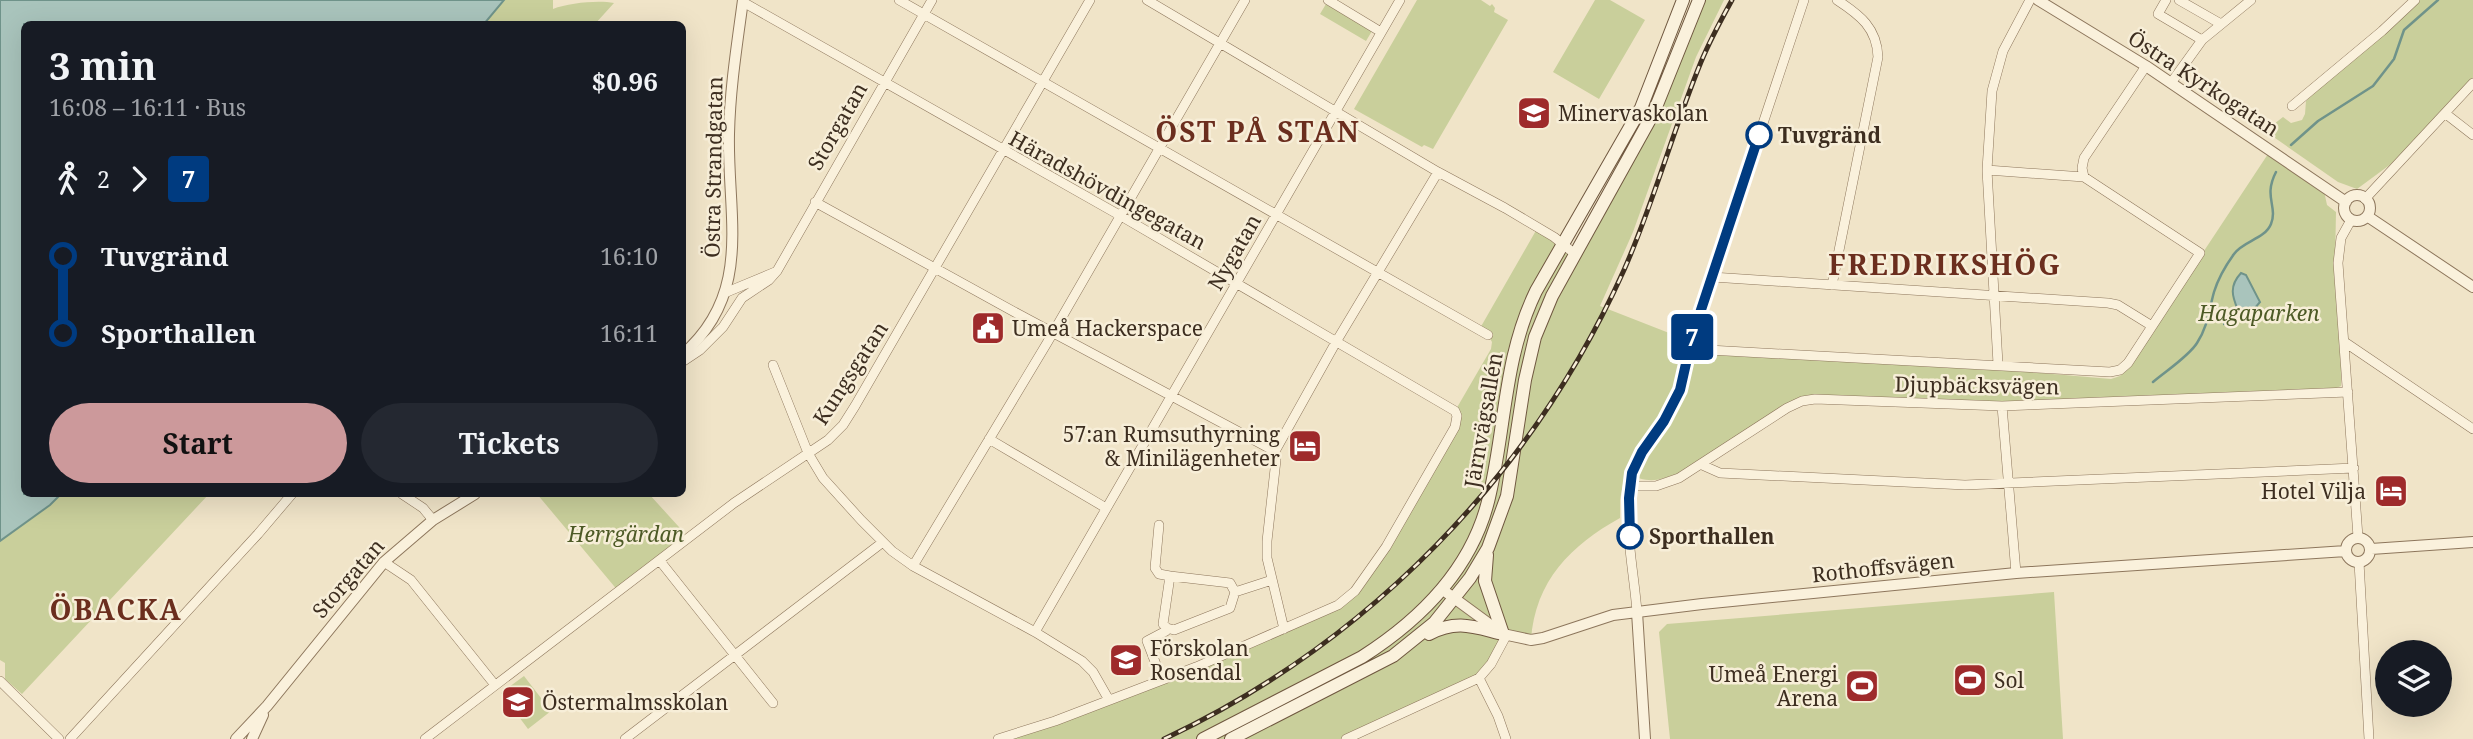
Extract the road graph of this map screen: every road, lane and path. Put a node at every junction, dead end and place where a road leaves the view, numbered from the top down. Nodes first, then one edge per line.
1 (900, 0) edge
2 (932, 0) edge
3 (1090, 0) edge
4 (1147, 0) edge
5 (1245, 0) edge
6 (1328, 0) edge
7 (1400, 0) edge
8 (1683, 0) edge
9 (1699, 0) edge
10 (1804, 0) edge
11 (1837, 0) edge
12 (2030, 0) edge
13 (2038, 0) edge
14 (2166, 0) edge
15 (2179, 0) edge
16 (2251, 0) edge
17 (2415, 0) edge
18 (743, 1) edge
19 (924, 14) junction
20 (2221, 24) junction
21 (1381, 32) junction
22 (2202, 40) junction
23 (1220, 43) junction
24 (2146, 66) junction
25 (1043, 81) junction
26 (885, 82) junction
27 (2171, 83) junction
28 (2473, 83) edge
29 (2292, 106) dead end
30 (1335, 112) junction
31 (2446, 114) junction
32 (2473, 135) edge
33 (1160, 148) junction
34 (1002, 150) junction
35 (1987, 170) junction
36 (1438, 172) junction
37 (2084, 177) junction
38 (2365, 199) junction
39 (815, 202) junction
40 (2346, 202) junction
41 (1276, 215) junction
42 (1121, 216) junction
43 (2367, 216) junction
44 (2351, 220) junction
45 (1562, 245) junction
46 (1575, 254) junction
47 (934, 268) junction
48 (777, 271) junction
49 (1378, 273) junction
50 (1712, 277) junction
51 (1236, 283) junction
52 (1832, 285) junction
53 (2473, 287) edge
54 (727, 292) junction
55 (1995, 296) junction
56 (2151, 326) junction
57 (1053, 333) junction
58 (1488, 335) dead end
59 (1336, 342) junction
60 (2346, 343) junction
61 (1690, 349) junction
62 (686, 352) edge
63 (686, 359) edge
64 (1998, 364) junction
65 (773, 365) dead end
66 (2348, 392) junction
67 (1170, 397) junction
68 (2002, 406) junction
69 (2473, 429) edge
70 (989, 439) junction
71 (808, 453) junction
72 (1273, 453) junction
73 (1702, 465) junction
74 (2354, 468) junction
75 (2009, 483) junction
76 (1630, 486) junction
77 (289, 497) edge
78 (409, 497) edge
79 (470, 497) edge
80 (1107, 509) junction
81 (433, 520) junction
82 (1159, 526) dead end
83 (2358, 537) junction
84 (883, 542) junction
85 (2473, 542) edge
86 (1488, 548) junction
87 (2371, 549) junction
88 (2346, 551) junction
89 (660, 561) junction
90 (384, 562) junction
91 (2359, 562) junction
92 (914, 566) junction
93 (2017, 573) junction
94 (1170, 576) junction
95 (1272, 580) junction
96 (1443, 590) junction
97 (1235, 592) junction
98 (1455, 599) junction
99 (1637, 612) junction
100 (1167, 628) junction
101 (1284, 629) junction
102 (1035, 632) junction
103 (1505, 635) junction
104 (1413, 642) junction
105 (734, 655) junction
106 (1479, 678) junction
107 (1162, 680) junction
108 (0, 681) edge
109 (495, 685) junction
110 (1109, 700) junction
111 (773, 703) dead end
112 (267, 706) junction
113 (59, 739) edge
114 (70, 739) edge
115 (236, 739) edge
116 (252, 739) edge
117 (425, 739) edge
118 (625, 739) edge
119 (998, 739) edge
120 (1203, 739) edge
121 (1231, 739) edge
122 (1346, 739) edge
123 (1506, 739) edge
124 (1645, 739) edge
125 (2369, 739) edge

1 - 19 street
2 - 19 street, Storgatan
3 - 25 street, Kungsgatan
4 - 23 street
5 - 23 street
6 - 21 street
7 - 21 street, Nygatan
8 - 45 main road, Järnvägsallén
9 - 46 main road, Järnvägsallén
10 - 50 street
11 - 52 street
12 - 35 street
13 - 24 street, Östra Kyrkogatan
14 - 22 street
15 - 20 street
16 - 20 street
17 - 29 street
18 - 26 street, Häradshövdingegatan
18 - 54 street, Östra Strandgatan
19 - 25 street
19 - 26 street, Storgatan
20 - 22 street
21 - 30 street, Nygatan
22 - 27 street
23 - 30 street
23 - 33 street
24 - 27 street, Östra Kyrkogatan
24 - 37 street
25 - 33 street
25 - 34 street, Kungsgatan
26 - 34 street, Häradshövdingegatan
26 - 39 street, Storgatan
27 - 40 street, Östra Kyrkogatan
28 - 31 street
30 - 36 street
30 - 41 street, Nygatan
31 - 32 street
31 - 38 street
33 - 41 street
33 - 42 street
34 - 42 street, Häradshövdingegatan
34 - 47 street, Kungsgatan
35 - 37 street
35 - 55 street
36 - 45 street
36 - 49 street
37 - 56 street
38 - 40 street
38 - 43 street
39 - 47 street
39 - 48 street, Storgatan
40 - 44 street
41 - 49 street
41 - 51 street, Nygatan
42 - 51 street, Häradshövdingegatan
42 - 57 street
43 - 44 street
43 - 53 street
44 - 60 street
45 - 46 street
45 - 96 main road, Järnvägsallén
46 - 86 main road, Järnvägsallén
47 - 57 street
47 - 71 street, Kungsgatan
48 - 54 street
48 - 63 street, Storgatan
49 - 58 street
49 - 59 street
50 - 52 street
50 - 61 street
51 - 59 street, Häradshövdingegatan
51 - 67 street, Nygatan
52 - 55 street
54 - 62 street
55 - 56 street
55 - 64 street
56 - 64 street
57 - 67 street
57 - 70 street
59 - 72 street
59 - 101 street, Häradshövdingegatan
60 - 66 street
60 - 69 street
61 - 64 street
61 - 76 street
65 - 71 street
66 - 68 street, Djupbäcksvägen
66 - 74 street
67 - 72 street
67 - 80 street, Nygatan
68 - 73 street, Djupbäcksvägen
68 - 75 street
70 - 80 street
70 - 92 street
71 - 84 street
71 - 89 street, Kungsgatan
72 - 95 street
73 - 75 street
73 - 76 street, Djupbäcksvägen
74 - 75 street
74 - 83 street
75 - 93 street
76 - 99 street
77 - 114 street
78 - 81 street
79 - 81 street, Storgatan
80 - 102 street, Nygatan
81 - 90 street, Storgatan
82 - 94 street
83 - 87 street
83 - 88 street
84 - 92 street
84 - 105 street
85 - 87 street
86 - 98 main road, Järnvägsallén
86 - 103 main road
87 - 91 street
88 - 91 street
88 - 93 street, Rothoffsvägen
89 - 105 street
89 - 109 street, Kungsgatan
90 - 109 street
90 - 112 street, Storgatan
91 - 125 street
92 - 102 street
93 - 99 street, Rothoffsvägen
94 - 97 street
94 - 100 street
95 - 97 street
95 - 101 street
96 - 98 street
96 - 120 main road, Järnvägsallén
97 - 100 street
98 - 103 street
98 - 104 main road, Järnvägsallén
99 - 103 street, Rothoffsvägen
99 - 124 street
100 - 107 street
101 - 107 street
102 - 110 street
103 - 104 main road
103 - 106 street
104 - 121 main road, Järnvägsallén
105 - 111 street
105 - 118 street
106 - 122 street
106 - 123 street
107 - 110 street
108 - 113 street
109 - 117 street, Kungsgatan
110 - 119 street
112 - 115 street, Storgatan
112 - 116 street, Storgatan

